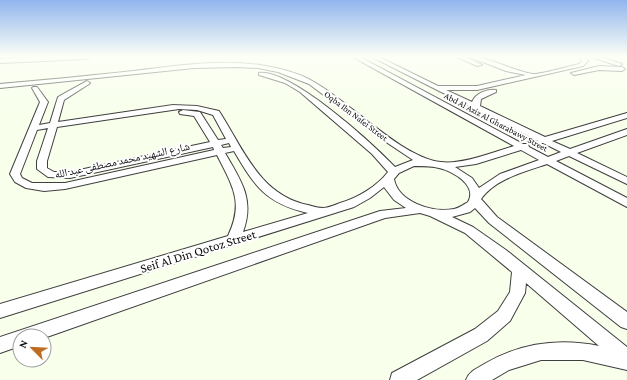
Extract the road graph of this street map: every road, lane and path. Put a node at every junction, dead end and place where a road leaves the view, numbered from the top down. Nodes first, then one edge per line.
1 (500, 74) edge
2 (105, 75) edge
3 (155, 75) edge
4 (265, 75) edge
5 (293, 75) edge
6 (388, 75) edge
7 (410, 75) edge
8 (536, 75) edge
9 (572, 75) edge
10 (504, 82) junction
11 (87, 83) junction
12 (0, 86) edge
13 (433, 86) junction
14 (35, 88) junction
15 (464, 89) junction
16 (0, 92) edge
17 (479, 96) junction
18 (476, 108) junction
19 (627, 115) edge
20 (52, 129) junction
21 (32, 132) junction
22 (627, 132) edge
23 (544, 140) junction
24 (235, 144) junction
25 (522, 147) junction
26 (217, 148) junction
27 (569, 153) junction
28 (547, 161) junction
29 (425, 163) junction
30 (441, 165) junction
31 (391, 174) junction
32 (627, 181) edge
33 (476, 198) junction
34 (627, 203) edge
35 (419, 210) junction
36 (323, 212) junction
37 (435, 214) junction
38 (233, 240) junction
39 (520, 269) junction
40 (0, 312) edge
41 (627, 322) edge
42 (49, 328) edge
43 (12, 341) edge
44 (0, 345) edge
45 (627, 360) edge
46 (406, 378) edge
47 (475, 380) edge

1 - 10 street
2 - 12 street, Oqba Ibn Nafei Street
3 - 11 street, Oqba Ibn Nafei Street
4 - 31 street, Oqba Ibn Nafei Street
5 - 29 street, Oqba Ibn Nafei Street
6 - 25 street, Abd Al Aziz Al Gharabawy Street
7 - 13 street, Abd Al Aziz Al Gharabawy Street
8 - 10 street
9 - 17 street
10 - 15 street
11 - 14 street, Oqba Ibn Nafei Street
11 - 20 street, شارع الشهيد محمد مصطفى عبد الله
13 - 15 street
13 - 18 street, Abd Al Aziz Al Gharabawy Street
14 - 16 street, Oqba Ibn Nafei Street
14 - 21 street, شارع الشهيد محمد مصطفى عبد الله
15 - 17 street
17 - 18 street
18 - 23 street, Abd Al Aziz Al Gharabawy Street
19 - 23 street
20 - 21 street
20 - 24 street
20 - 26 street
20 - 26 street, شارع الشهيد محمد مصطفى عبد الله
21 - 26 street, شارع الشهيد محمد مصطفى عبد الله
22 - 27 street
23 - 25 street
23 - 27 street, Abd Al Aziz Al Gharabawy Street
24 - 26 street, شارع الشهيد محمد مصطفى عبد الله
24 - 36 street
25 - 28 street, Abd Al Aziz Al Gharabawy Street
25 - 30 street
26 - 38 street
27 - 28 street
27 - 32 street, Abd Al Aziz Al Gharabawy Street
28 - 33 street
28 - 34 street, Abd Al Aziz Al Gharabawy Street
29 - 30 street
29 - 31 street
30 - 33 street
31 - 35 street
31 - 36 street, Seif Al Din Qotoz Street
33 - 37 street
33 - 41 street
35 - 37 street
35 - 42 street, Seif Al Din Qotoz Street
36 - 38 street, Seif Al Din Qotoz Street
37 - 39 street
38 - 40 street, Seif Al Din Qotoz Street
39 - 45 street
39 - 46 street
43 - 44 street
45 - 47 street

